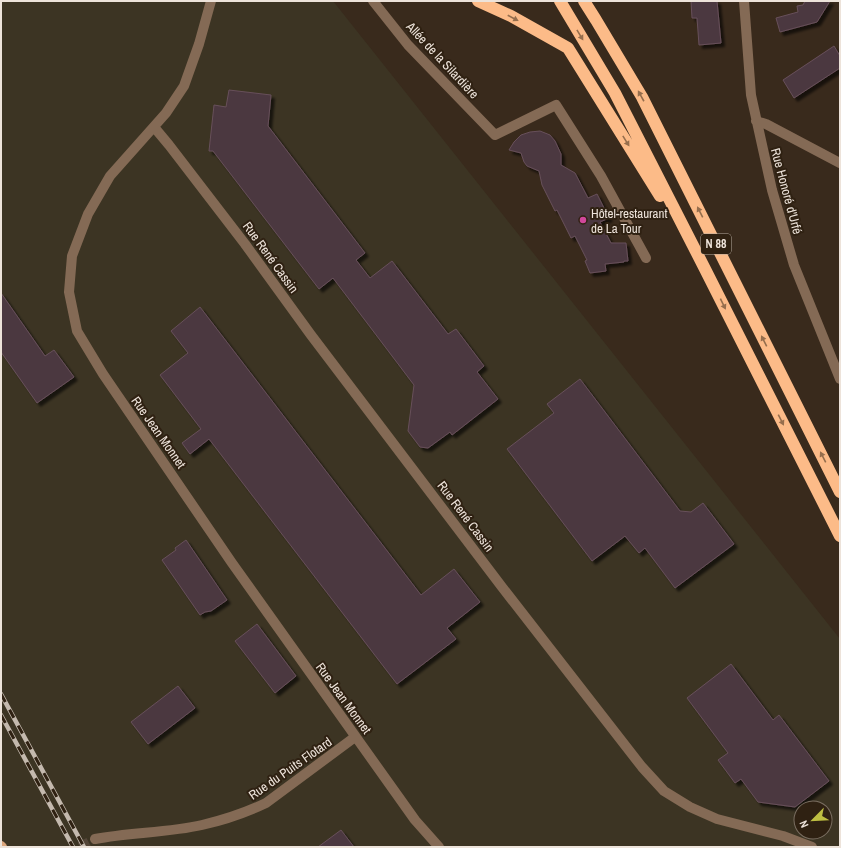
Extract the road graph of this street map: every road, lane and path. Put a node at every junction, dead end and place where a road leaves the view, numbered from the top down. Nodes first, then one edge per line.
1 (211, 1) edge
2 (373, 1) edge
3 (478, 1) edge
4 (560, 1) edge
5 (584, 1) edge
6 (744, 1) edge
7 (756, 121) junction
8 (154, 127) junction
9 (840, 163) edge
10 (646, 258) dead end
11 (705, 269) junction
12 (840, 379) edge
13 (840, 492) edge
14 (840, 536) edge
15 (355, 737) junction
16 (96, 839) tunnel mouth
17 (439, 847) edge
18 (812, 847) edge

1 - 8 street, Rue Jean Monnet
2 - 10 street, Allée de la Silardière
3 -> 11 highway
4 -> 11 highway, N 88
13 -> 5 highway, N 88
6 - 7 street, Rue Honoré d'Urfé
7 - 9 street
7 - 12 street, Rue Honoré d'Urfé
8 - 15 street, Rue Jean Monnet
8 - 18 street, Rue René Cassin
11 -> 14 highway, N 88
15 - 16 street, Rue du Puits Flotard
15 - 17 street, Rue Jean Monnet

